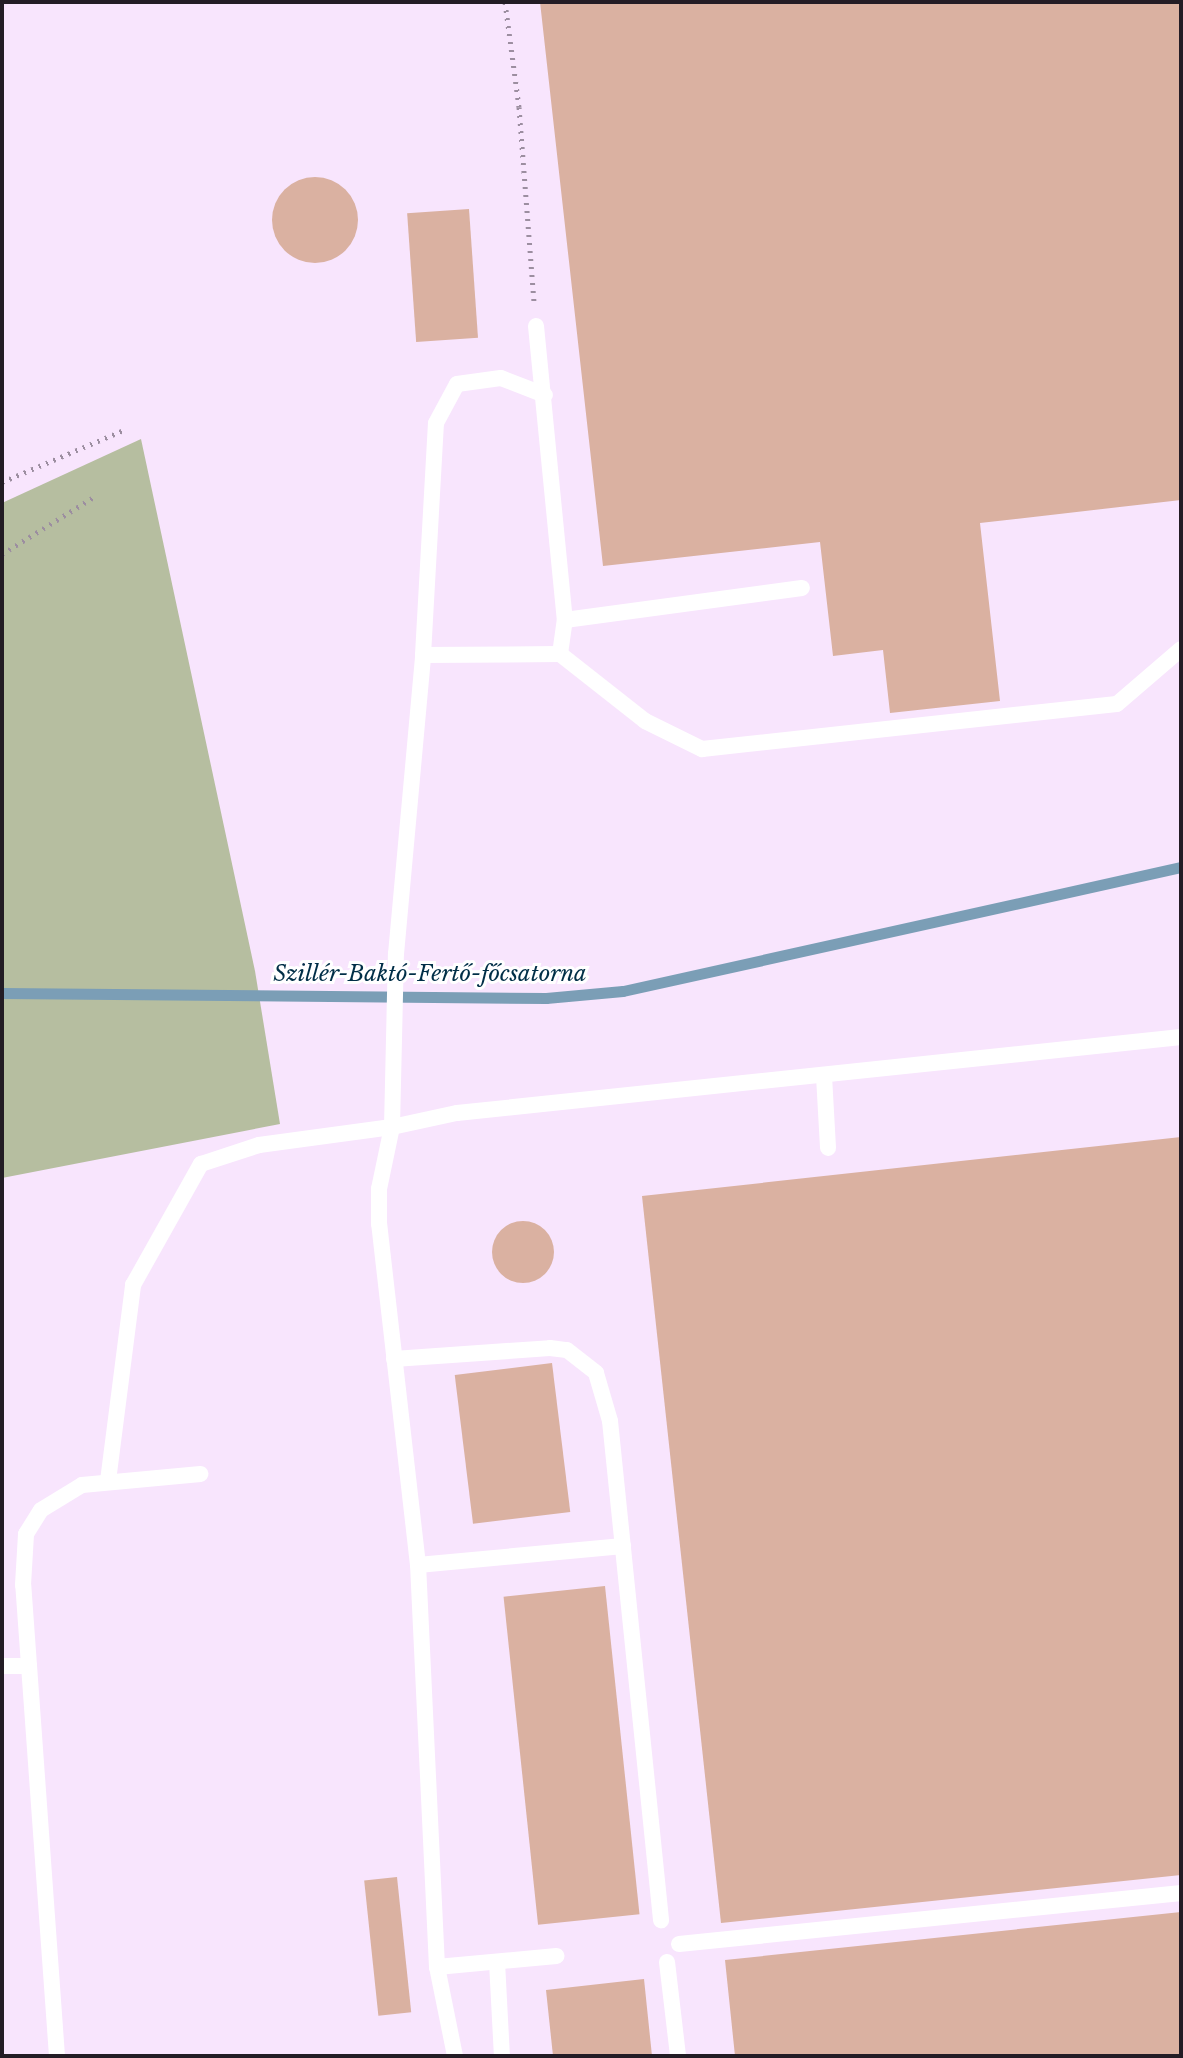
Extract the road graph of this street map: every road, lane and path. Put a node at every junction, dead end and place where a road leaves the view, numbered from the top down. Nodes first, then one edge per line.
1 (505, 2) edge
2 (536, 326) joint
3 (545, 395) junction
4 (126, 429) dead end
5 (2, 482) edge
6 (94, 497) dead end
7 (2, 554) edge
8 (802, 588) dead end
9 (565, 620) junction
10 (1181, 649) edge
11 (560, 654) junction
12 (423, 655) junction
13 (1181, 1037) edge
14 (824, 1076) junction
15 (392, 1127) junction
16 (828, 1148) dead end
17 (394, 1359) junction
18 (200, 1474) dead end
19 (108, 1481) junction
20 (623, 1546) junction
21 (418, 1565) junction
22 (2, 1666) edge
23 (29, 1666) junction
24 (1181, 1893) edge
25 (661, 1920) dead end
26 (679, 1944) dead end
27 (556, 1956) dead end
28 (497, 1962) junction
29 (667, 1962) dead end
30 (437, 1967) junction
31 (57, 2056) edge
32 (455, 2056) edge
33 (502, 2056) edge
34 (678, 2056) edge

1 - 2 path
2 - 3 lane
3 - 9 lane
3 - 12 lane
4 - 5 path
6 - 7 path
8 - 9 lane
9 - 11 lane
10 - 11 lane
11 - 12 lane
12 - 15 lane
13 - 14 lane
14 - 15 lane
14 - 16 lane
15 - 17 lane
15 - 19 lane
17 - 20 lane
17 - 21 lane
18 - 19 lane
19 - 23 lane
20 - 21 lane
20 - 25 lane
21 - 30 lane
22 - 23 lane
23 - 31 lane
24 - 26 lane
27 - 28 lane
28 - 30 lane
28 - 33 lane
29 - 34 lane
30 - 32 lane

